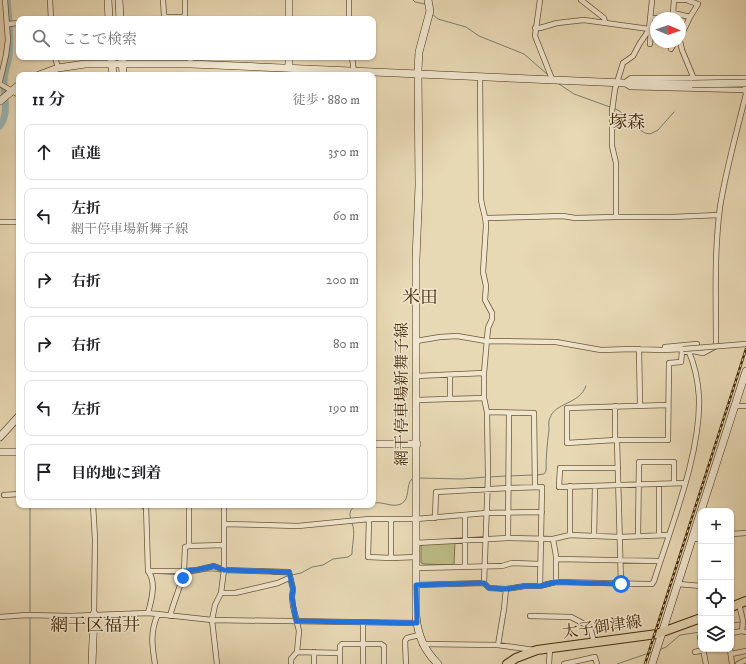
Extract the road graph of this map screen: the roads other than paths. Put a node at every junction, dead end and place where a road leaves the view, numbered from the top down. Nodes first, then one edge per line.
1 (5, 0) edge
2 (50, 0) edge
3 (108, 0) edge
4 (119, 0) edge
5 (163, 0) edge
6 (185, 0) edge
7 (289, 0) edge
8 (349, 0) edge
9 (428, 0) edge
10 (540, 0) edge
11 (581, 0) edge
12 (652, 0) edge
13 (675, 0) edge
14 (689, 0) edge
15 (651, 12) edge
16 (673, 12) edge
17 (51, 16) edge
18 (109, 16) edge
19 (120, 16) edge
20 (165, 16) edge
21 (185, 16) edge
22 (289, 16) edge
23 (349, 16) edge
24 (686, 16) edge
25 (690, 17) junction
26 (605, 22) junction
27 (16, 23) edge
28 (10, 24) junction
29 (686, 26) edge
30 (535, 28) junction
31 (650, 31) edge
32 (650, 32) edge
33 (682, 48) edge
34 (56, 60) edge
35 (112, 60) edge
36 (122, 60) edge
37 (190, 60) edge
38 (289, 60) edge
39 (352, 60) edge
40 (58, 68) junction
41 (289, 68) junction
42 (47, 72) edge
43 (113, 72) edge
44 (123, 72) edge
45 (354, 72) joint
46 (376, 73) edge
47 (418, 74) junction
48 (480, 76) junction
49 (746, 78) edge
50 (552, 79) junction
51 (693, 81) junction
52 (616, 82) junction
53 (0, 83) edge
54 (624, 83) junction
55 (746, 85) edge
56 (15, 93) edge
57 (0, 101) edge
58 (719, 215) junction
59 (616, 217) junction
60 (486, 218) junction
61 (0, 222) edge
62 (16, 222) edge
63 (416, 341) junction
64 (486, 341) junction
65 (697, 344) dead end
66 (746, 344) edge
67 (639, 349) junction
68 (689, 352) junction
69 (746, 371) edge
70 (484, 374) junction
71 (450, 375) junction
72 (416, 376) junction
73 (484, 398) junction
74 (450, 399) junction
75 (416, 400) junction
76 (640, 405) junction
77 (668, 405) junction
78 (615, 406) junction
79 (735, 406) junction
80 (746, 406) edge
81 (487, 412) junction
82 (509, 413) junction
83 (16, 419) edge
84 (0, 437) edge
85 (616, 440) junction
86 (376, 444) edge
87 (416, 444) junction
88 (0, 452) edge
89 (16, 452) edge
90 (618, 468) junction
91 (674, 483) junction
92 (685, 483) junction
93 (659, 484) junction
94 (638, 485) junction
95 (570, 486) junction
96 (596, 486) junction
97 (619, 486) junction
98 (535, 487) junction
99 (509, 488) junction
100 (487, 489) junction
101 (16, 494) edge
102 (4, 495) dead end
103 (93, 508) edge
104 (146, 508) edge
105 (189, 508) edge
106 (224, 508) edge
107 (702, 508) edge
108 (542, 512) junction
109 (486, 513) junction
110 (508, 513) junction
111 (465, 515) junction
112 (435, 518) junction
113 (369, 519) junction
114 (391, 519) junction
115 (416, 519) junction
116 (224, 524) junction
117 (698, 524) edge
118 (746, 533) edge
119 (734, 534) edge
120 (570, 535) junction
121 (659, 535) junction
122 (668, 535) junction
123 (594, 536) junction
124 (638, 536) junction
125 (695, 536) edge
126 (620, 537) junction
127 (508, 538) junction
128 (541, 538) junction
129 (486, 539) junction
130 (553, 539) junction
131 (465, 540) junction
132 (416, 543) junction
133 (224, 545) junction
134 (188, 546) junction
135 (391, 558) junction
136 (416, 558) junction
137 (556, 559) junction
138 (622, 560) junction
139 (660, 561) junction
140 (540, 564) junction
141 (465, 566) junction
142 (485, 566) junction
143 (416, 568) junction
144 (148, 571) junction
145 (223, 572) junction
146 (183, 573) junction
147 (289, 576) junction
148 (556, 582) junction
149 (484, 583) junction
150 (621, 584) junction
151 (678, 584) junction
152 (416, 585) junction
153 (540, 586) junction
154 (698, 586) edge
155 (506, 589) junction
156 (221, 593) junction
157 (739, 604) edge
158 (148, 613) junction
159 (94, 614) junction
160 (158, 614) junction
161 (0, 616) edge
162 (170, 616) junction
163 (530, 616) dead end
164 (698, 619) edge
165 (212, 620) junction
166 (296, 621) junction
167 (363, 622) junction
168 (417, 623) junction
169 (663, 632) junction
170 (744, 632) edge
171 (734, 633) edge
172 (419, 635) junction
173 (594, 642) junction
174 (363, 644) junction
175 (422, 644) junction
176 (498, 645) junction
177 (550, 648) junction
178 (537, 650) junction
179 (698, 651) edge
180 (734, 651) edge
181 (746, 651) edge
182 (297, 652) junction
183 (314, 652) junction
184 (695, 652) dead end
185 (703, 652) edge
186 (731, 652) edge
187 (340, 653) junction
188 (746, 660) edge
189 (92, 664) edge
190 (155, 664) edge
191 (217, 664) edge
192 (291, 664) edge
193 (314, 664) edge
194 (340, 664) edge
195 (363, 664) edge
196 (384, 664) edge
197 (406, 664) edge
198 (438, 664) edge
199 (507, 664) edge
200 (549, 664) edge
201 (564, 664) edge
202 (596, 664) edge
203 (652, 664) edge
204 (706, 664) edge
205 (732, 664) edge
206 (738, 664) edge

1 - 28 street
2 - 17 street
3 - 18 street
4 - 19 street
5 - 20 street
6 - 21 street
7 - 22 street
8 - 23 street
9 - 47 street, 網干停車場新舞子線
10 - 30 street
11 - 26 street
12 - 15 street
13 - 14 street
13 - 16 street
14 - 25 street
24 - 25 street
25 - 29 street
26 - 30 street
26 - 31 street
27 - 28 street
28 - 53 street
30 - 50 street
32 - 52 street
33 - 51 street
34 - 40 street
35 - 36 street
35 - 40 street
35 - 43 street
36 - 37 street
36 - 44 street
37 - 41 street
38 - 41 street
39 - 45 street
40 - 42 street
41 - 45 street
46 - 47 street
47 - 48 street
47 - 63 street, 網干停車場新舞子線
48 - 50 street
48 - 60 street
49 - 51 street
50 - 52 street
51 - 54 street
51 - 55 street, bridge
52 - 54 street
52 - 59 street
53 - 56 street
54 - 55 street
55 - 58 street
56 - 57 street
58 - 59 street
58 - 68 street
59 - 60 street
60 - 64 street
61 - 62 street
63 - 64 street
63 - 72 street, 網干停車場新舞子線
64 - 67 street
64 - 70 street
65 - 67 street
66 - 67 street, bridge
67 - 76 street
68 - 77 street
68 - 92 street
69 - 79 street
70 - 71 street
70 - 73 street
71 - 72 street
71 - 74 street
72 - 75 street, 網干停車場新舞子線
73 - 74 street
73 - 81 street
74 - 75 street
75 - 87 street, 網干停車場新舞子線
76 - 77 street
76 - 78 street
77 - 85 street
78 - 85 street
78 - 85 street
79 - 80 street
79 - 107 street
81 - 82 street
81 - 100 street
82 - 98 street
82 - 99 street
83 - 84 street
85 - 90 street
86 - 87 street
87 - 115 street, 網干停車場新舞子線
88 - 89 street
90 - 95 street
90 - 97 street
91 - 92 street
91 - 93 street
91 - 94 street
92 - 122 street
93 - 94 street
93 - 121 street
94 - 97 street
94 - 124 street
95 - 96 street
95 - 120 street
96 - 97 street
96 - 123 street
97 - 126 street
98 - 99 street
98 - 108 street
99 - 100 street
99 - 110 street
100 - 109 street
100 - 112 street
101 - 102 street
103 - 159 street
104 - 144 street
105 - 134 street
106 - 116 street
108 - 110 street
108 - 128 street
109 - 110 street
109 - 111 street
109 - 129 street
110 - 127 street
111 - 112 street
111 - 131 street
112 - 115 street
113 - 114 street
113 - 116 street
113 - 135 street
114 - 115 street
114 - 135 street
115 - 132 street, 網干停車場新舞子線
116 - 133 street
117 - 125 street
118 - 119 street
120 - 123 street
120 - 130 street
121 - 122 street
121 - 124 street
122 - 139 street
123 - 126 street
124 - 126 street
125 - 151 street
126 - 138 street
127 - 128 street
127 - 129 street
128 - 130 street
128 - 140 street
129 - 131 street
129 - 142 street
130 - 137 street
131 - 132 street
131 - 141 street
132 - 136 street, 網干停車場新舞子線
133 - 134 street
133 - 145 street
134 - 146 street
135 - 136 street
136 - 143 street, 網干停車場新舞子線
137 - 138 street
137 - 148 street
138 - 139 street
138 - 150 street
139 - 150 street
140 - 142 street
140 - 153 street
141 - 142 street
141 - 143 street
142 - 149 street
143 - 152 street, 網干停車場新舞子線
144 - 146 street
144 - 158 street
145 - 146 street
145 - 147 street
145 - 156 street
146 - 162 street
147 - 156 street
147 - 166 street
148 - 150 street
148 - 153 street
149 - 152 street
149 - 155 street
151 - 154 street
151 - 169 street
152 - 168 street, 網干停車場新舞子線
153 - 155 street
155 - 176 street
156 - 165 street
157 - 170 street
158 - 159 street
158 - 160 street
159 - 161 street
159 - 189 street
160 - 162 street
160 - 190 street
162 - 165 street
163 - 173 street
164 - 169 main road, 太子御津線
165 - 166 street
165 - 191 street
166 - 167 street
166 - 182 street
167 - 168 street
167 - 174 street
168 - 172 street, 網干停車場新舞子線
169 - 173 main road, 太子御津線
169 - 203 street
170 - 171 street
172 - 175 street, 網干停車場新舞子線
172 - 197 street
173 - 177 main road, 太子御津線
174 - 187 street
174 - 195 street
174 - 196 street
175 - 176 street
175 - 198 street, 網干停車場新舞子線
176 - 178 street
177 - 178 main road, 太子御津線
177 - 200 street
178 - 199 main road, 太子御津線
179 - 184 street
180 - 181 street
182 - 183 street
182 - 192 street
183 - 187 street
183 - 193 street
185 - 204 street
186 - 205 street
187 - 194 street
188 - 206 street
201 - 202 street

